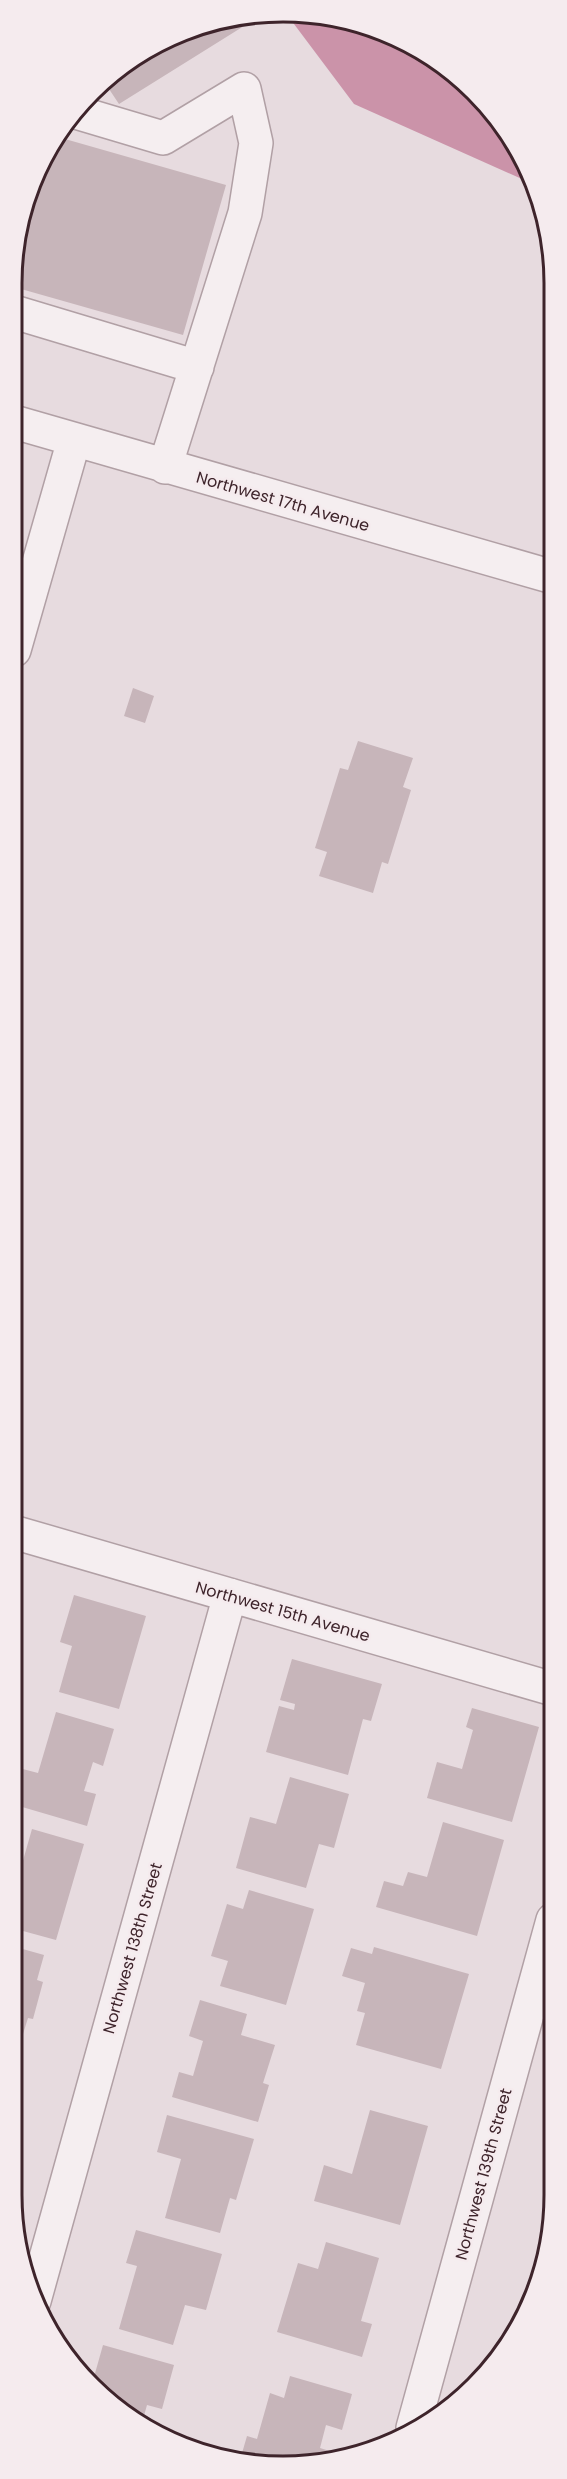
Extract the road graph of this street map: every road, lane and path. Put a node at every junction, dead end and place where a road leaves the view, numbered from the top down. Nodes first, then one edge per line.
1 (84, 115) edge
2 (22, 314) edge
3 (196, 367) junction
4 (22, 424) edge
5 (74, 440) junction
6 (165, 466) junction
7 (544, 574) edge
8 (22, 622) edge
9 (22, 1535) edge
10 (230, 1595) junction
11 (544, 1686) edge
12 (544, 1953) edge
13 (38, 2285) edge
14 (415, 2422) edge

1 - 3 street
2 - 3 street
3 - 6 street
4 - 5 street, Northwest 17th Avenue
5 - 6 street, Northwest 17th Avenue
5 - 8 street
6 - 7 street, Northwest 17th Avenue
9 - 10 street, Northwest 15th Avenue
10 - 11 street, Northwest 15th Avenue
10 - 13 street, Northwest 138th Street
12 - 14 street, Northwest 139th Street

